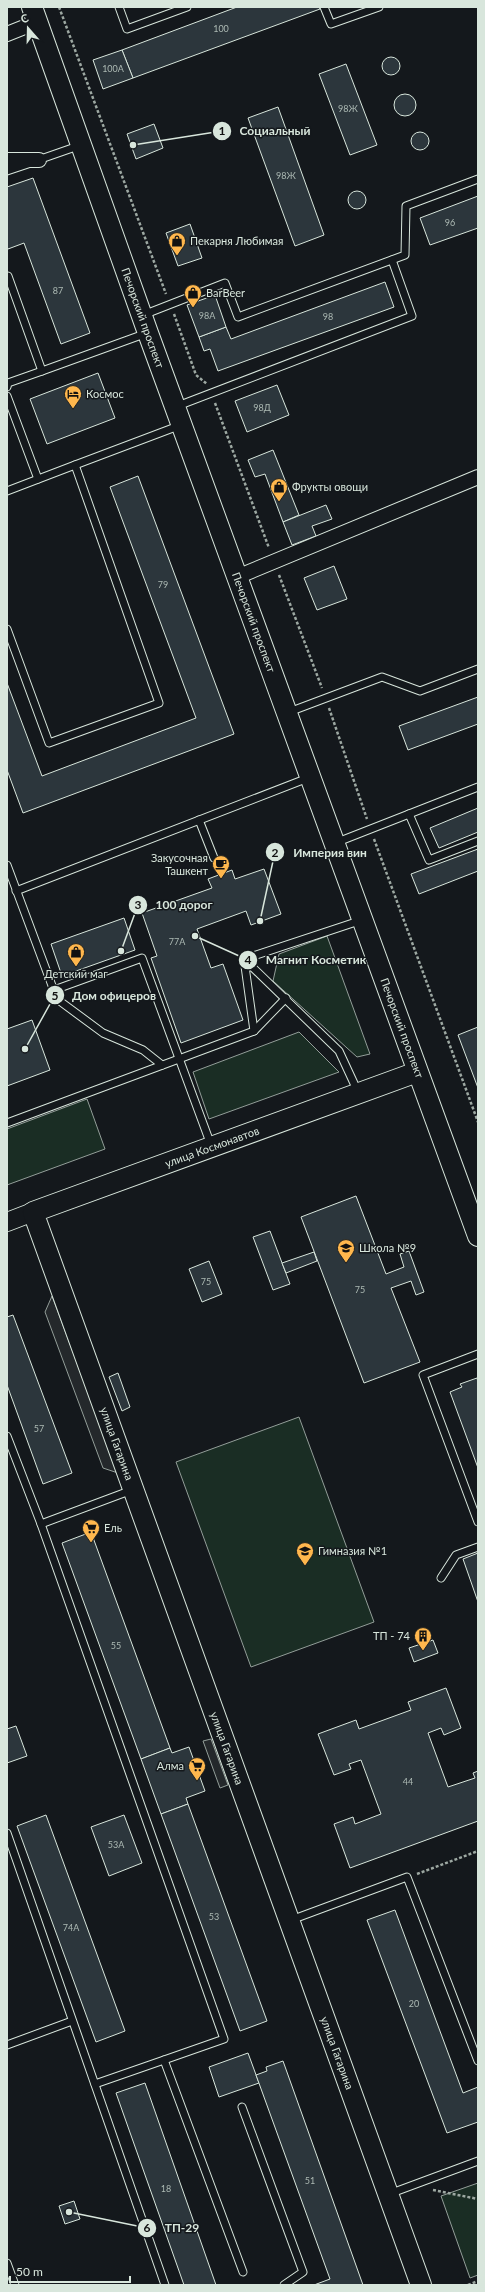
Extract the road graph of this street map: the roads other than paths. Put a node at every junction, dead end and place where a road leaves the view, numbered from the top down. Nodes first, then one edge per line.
1 (119, 7) edge
2 (188, 7) edge
3 (324, 7) edge
4 (379, 7) edge
5 (35, 14) edge
6 (7, 34) edge
7 (81, 145) junction
8 (7, 160) edge
9 (39, 160) junction
10 (7, 171) edge
11 (478, 179) edge
12 (392, 260) junction
13 (8, 276) edge
14 (145, 324) junction
15 (42, 371) junction
16 (7, 387) edge
17 (7, 396) edge
18 (175, 407) junction
19 (182, 425) junction
20 (75, 465) junction
21 (478, 477) edge
22 (38, 479) junction
23 (7, 491) edge
24 (237, 577) junction
25 (7, 629) edge
26 (478, 669) edge
27 (287, 713) junction
28 (310, 777) junction
29 (478, 787) edge
30 (409, 814) junction
31 (199, 820) junction
32 (478, 841) edge
33 (335, 843) junction
34 (214, 858) dead end
35 (7, 864) edge
36 (16, 891) junction
37 (362, 920) junction
38 (244, 959) junction
39 (54, 990) junction
40 (286, 998) junction
41 (254, 1031) junction
42 (179, 1059) junction
43 (162, 1065) junction
44 (417, 1072) junction
45 (358, 1094) junction
46 (7, 1124) edge
47 (212, 1147) junction
48 (33, 1212) junction
49 (7, 1222) edge
50 (478, 1236) edge
51 (478, 1354) edge
52 (7, 1436) edge
53 (133, 1490) junction
54 (478, 1522) edge
55 (41, 1524) junction
56 (478, 1547) edge
57 (441, 1578) dead end
58 (7, 1833) edge
59 (288, 1921) junction
60 (72, 2021) junction
61 (7, 2045) edge
62 (164, 2060) junction
63 (478, 2061) edge
64 (95, 2084) junction
65 (242, 2107) dead end
66 (478, 2161) edge
67 (388, 2194) junction
68 (7, 2263) edge
69 (243, 2272) dead end
70 (15, 2285) edge
71 (165, 2285) edge
72 (284, 2285) edge
73 (421, 2285) edge

1 - 2 lane
3 - 4 lane
5 - 6 street
5 - 7 main road, Печорский проспект
7 - 9 lane
7 - 14 main road, Печорский проспект
8 - 9 street
9 - 10 lane
11 - 12 lane
12 - 14 lane
12 - 18 lane
13 - 15 lane
14 - 15 lane
14 - 18 main road, Печорский проспект
15 - 16 lane
17 - 22 lane
18 - 19 main road, Печорский проспект
19 - 20 lane
19 - 24 main road, Печорский проспект
20 - 22 lane
20 - 25 lane
21 - 24 street
22 - 23 lane
24 - 27 main road, Печорский проспект
26 - 27 lane
27 - 28 main road, Печорский проспект
28 - 31 lane
28 - 33 main road, Печорский проспект
29 - 30 lane
30 - 32 lane
30 - 33 lane
31 - 34 lane
31 - 36 lane
33 - 37 main road, Печорский проспект
35 - 36 lane
36 - 39 lane
37 - 38 lane
37 - 44 main road, Печорский проспект
38 - 40 lane
38 - 41 lane
39 - 42 lane
39 - 43 lane
40 - 41 lane
40 - 45 lane
41 - 42 lane
42 - 43 lane
42 - 47 lane
43 - 46 lane
44 - 45 main road, улица Космонавтов
44 - 50 main road, Печорский проспект
45 - 47 main road, улица Космонавтов
47 - 48 main road, улица Космонавтов
48 - 49 street, улица Космонавтов
48 - 53 main road, улица Гагарина
51 - 54 lane
52 - 55 lane
53 - 55 lane
53 - 59 main road, улица Гагарина
55 - 62 lane
56 - 57 lane
58 - 60 lane
59 - 63 lane
59 - 67 main road, улица Гагарина
60 - 61 lane
60 - 64 lane
62 - 64 lane
62 - 69 lane
64 - 71 lane
65 - 72 lane
66 - 67 lane
67 - 73 main road, улица Гагарина
68 - 70 lane

